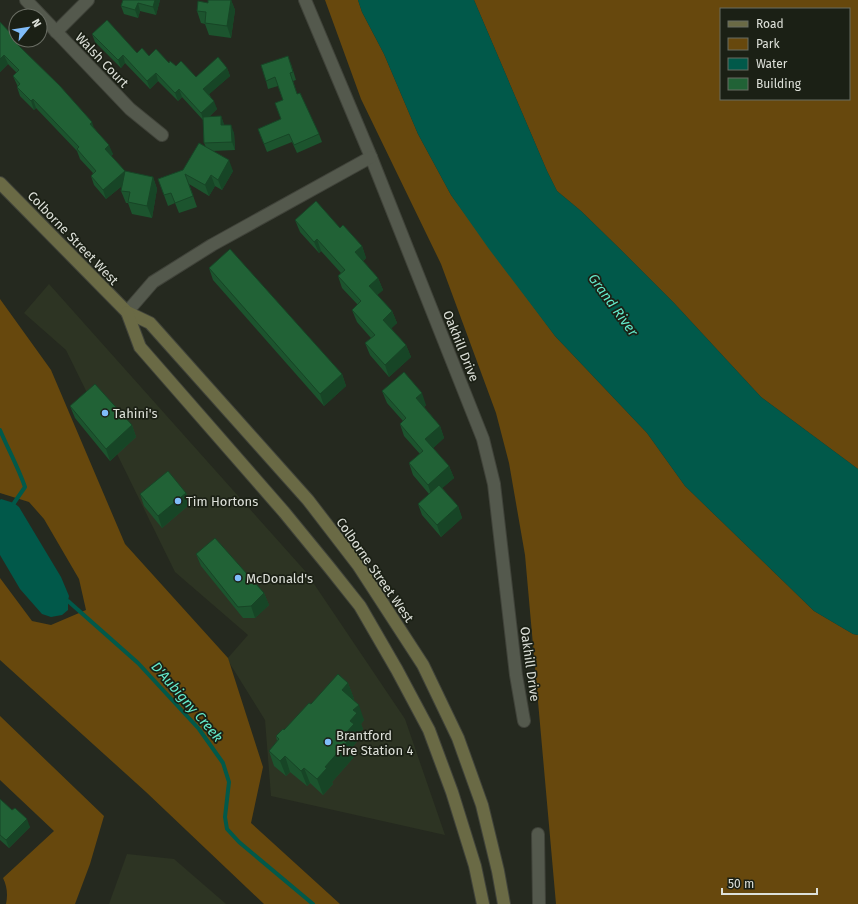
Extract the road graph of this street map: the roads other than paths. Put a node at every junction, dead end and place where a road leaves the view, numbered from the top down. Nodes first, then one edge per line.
1 (26, 0) edge
2 (88, 0) edge
3 (305, 0) edge
4 (56, 32) junction
5 (162, 135) dead end
6 (370, 157) junction
7 (0, 183) edge
8 (127, 312) junction
9 (524, 721) dead end
10 (538, 834) dead end
11 (482, 904) edge
12 (504, 904) edge
13 (539, 904) edge

1 - 4 street, Walsh Court
2 - 4 street
3 - 6 street, Oakhill Drive
4 - 5 street, Walsh Court
6 - 8 street
6 - 9 street, Oakhill Drive
7 - 8 main road, Colborne Street West
8 - 11 main road, Colborne Street West
8 - 12 main road, Colborne Street West
10 - 13 street

